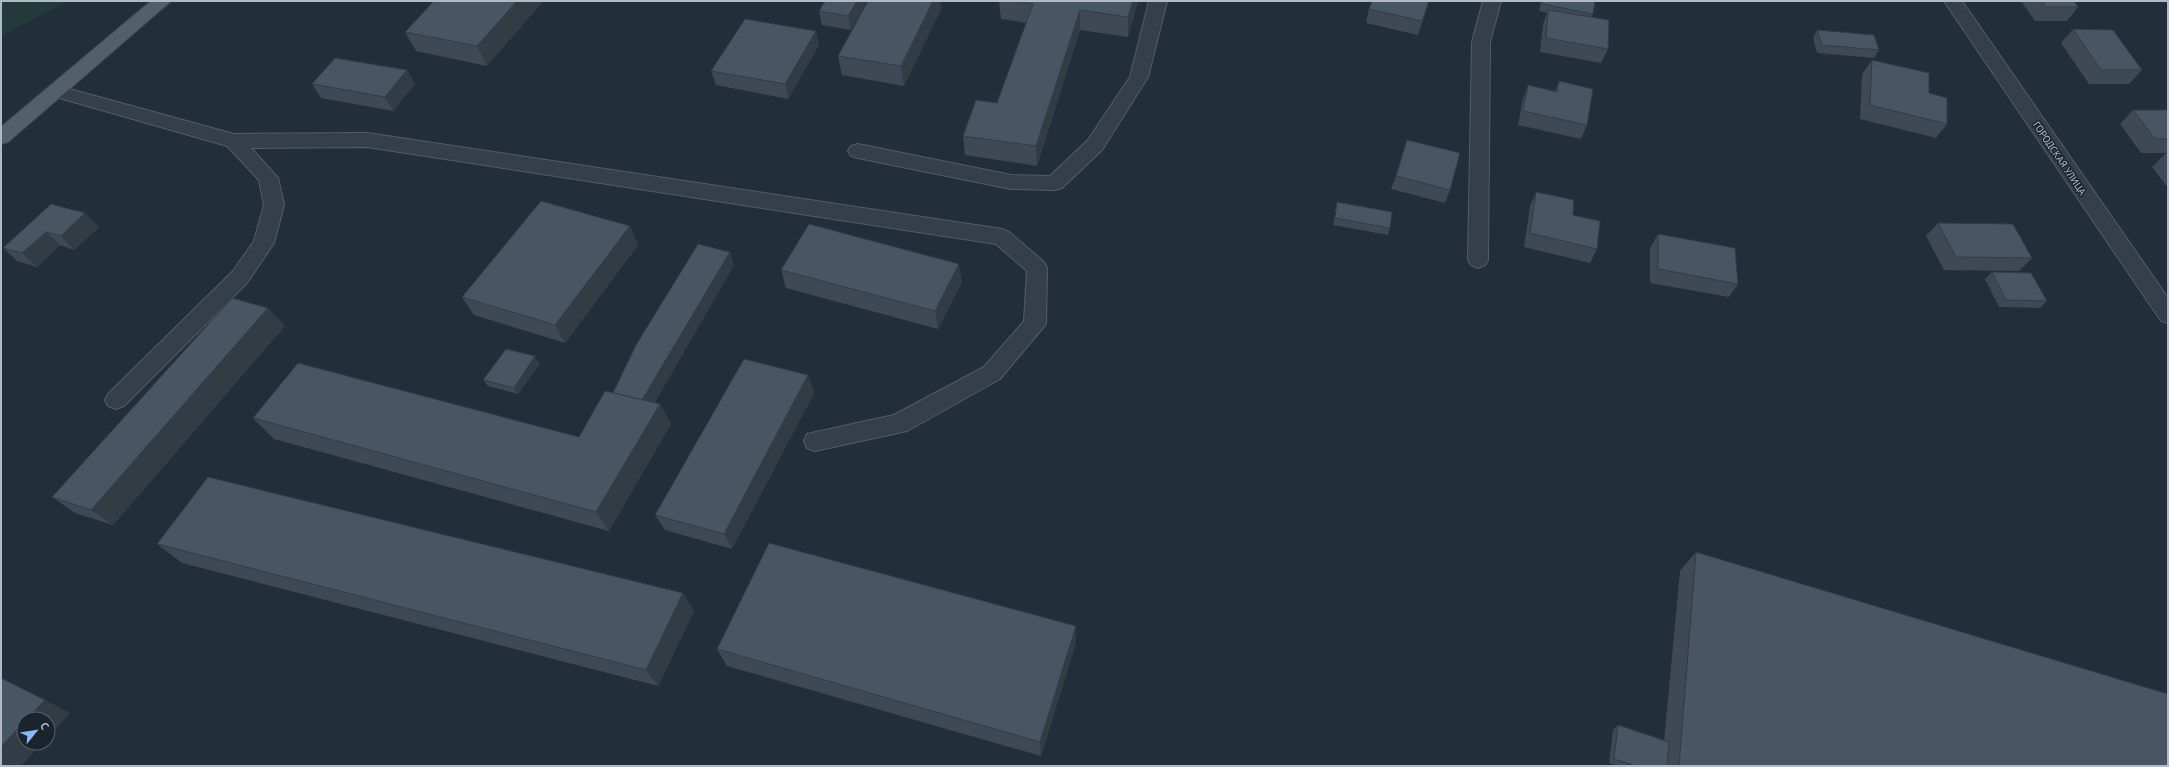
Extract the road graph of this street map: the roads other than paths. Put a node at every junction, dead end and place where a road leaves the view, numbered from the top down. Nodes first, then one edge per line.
1 (162, 1) edge
2 (1158, 1) edge
3 (1492, 1) edge
4 (1952, 1) edge
5 (55, 91) junction
6 (1, 136) edge
7 (234, 141) junction
8 (858, 151) dead end
9 (1478, 260) dead end
10 (2168, 315) edge
11 (116, 400) dead end
12 (815, 441) dead end

1 - 5 main road
2 - 8 street
3 - 9 street
4 - 10 street, ГОРОДСКАЯ УЛИЦА
5 - 6 main road
5 - 7 street
7 - 11 street
7 - 12 street

